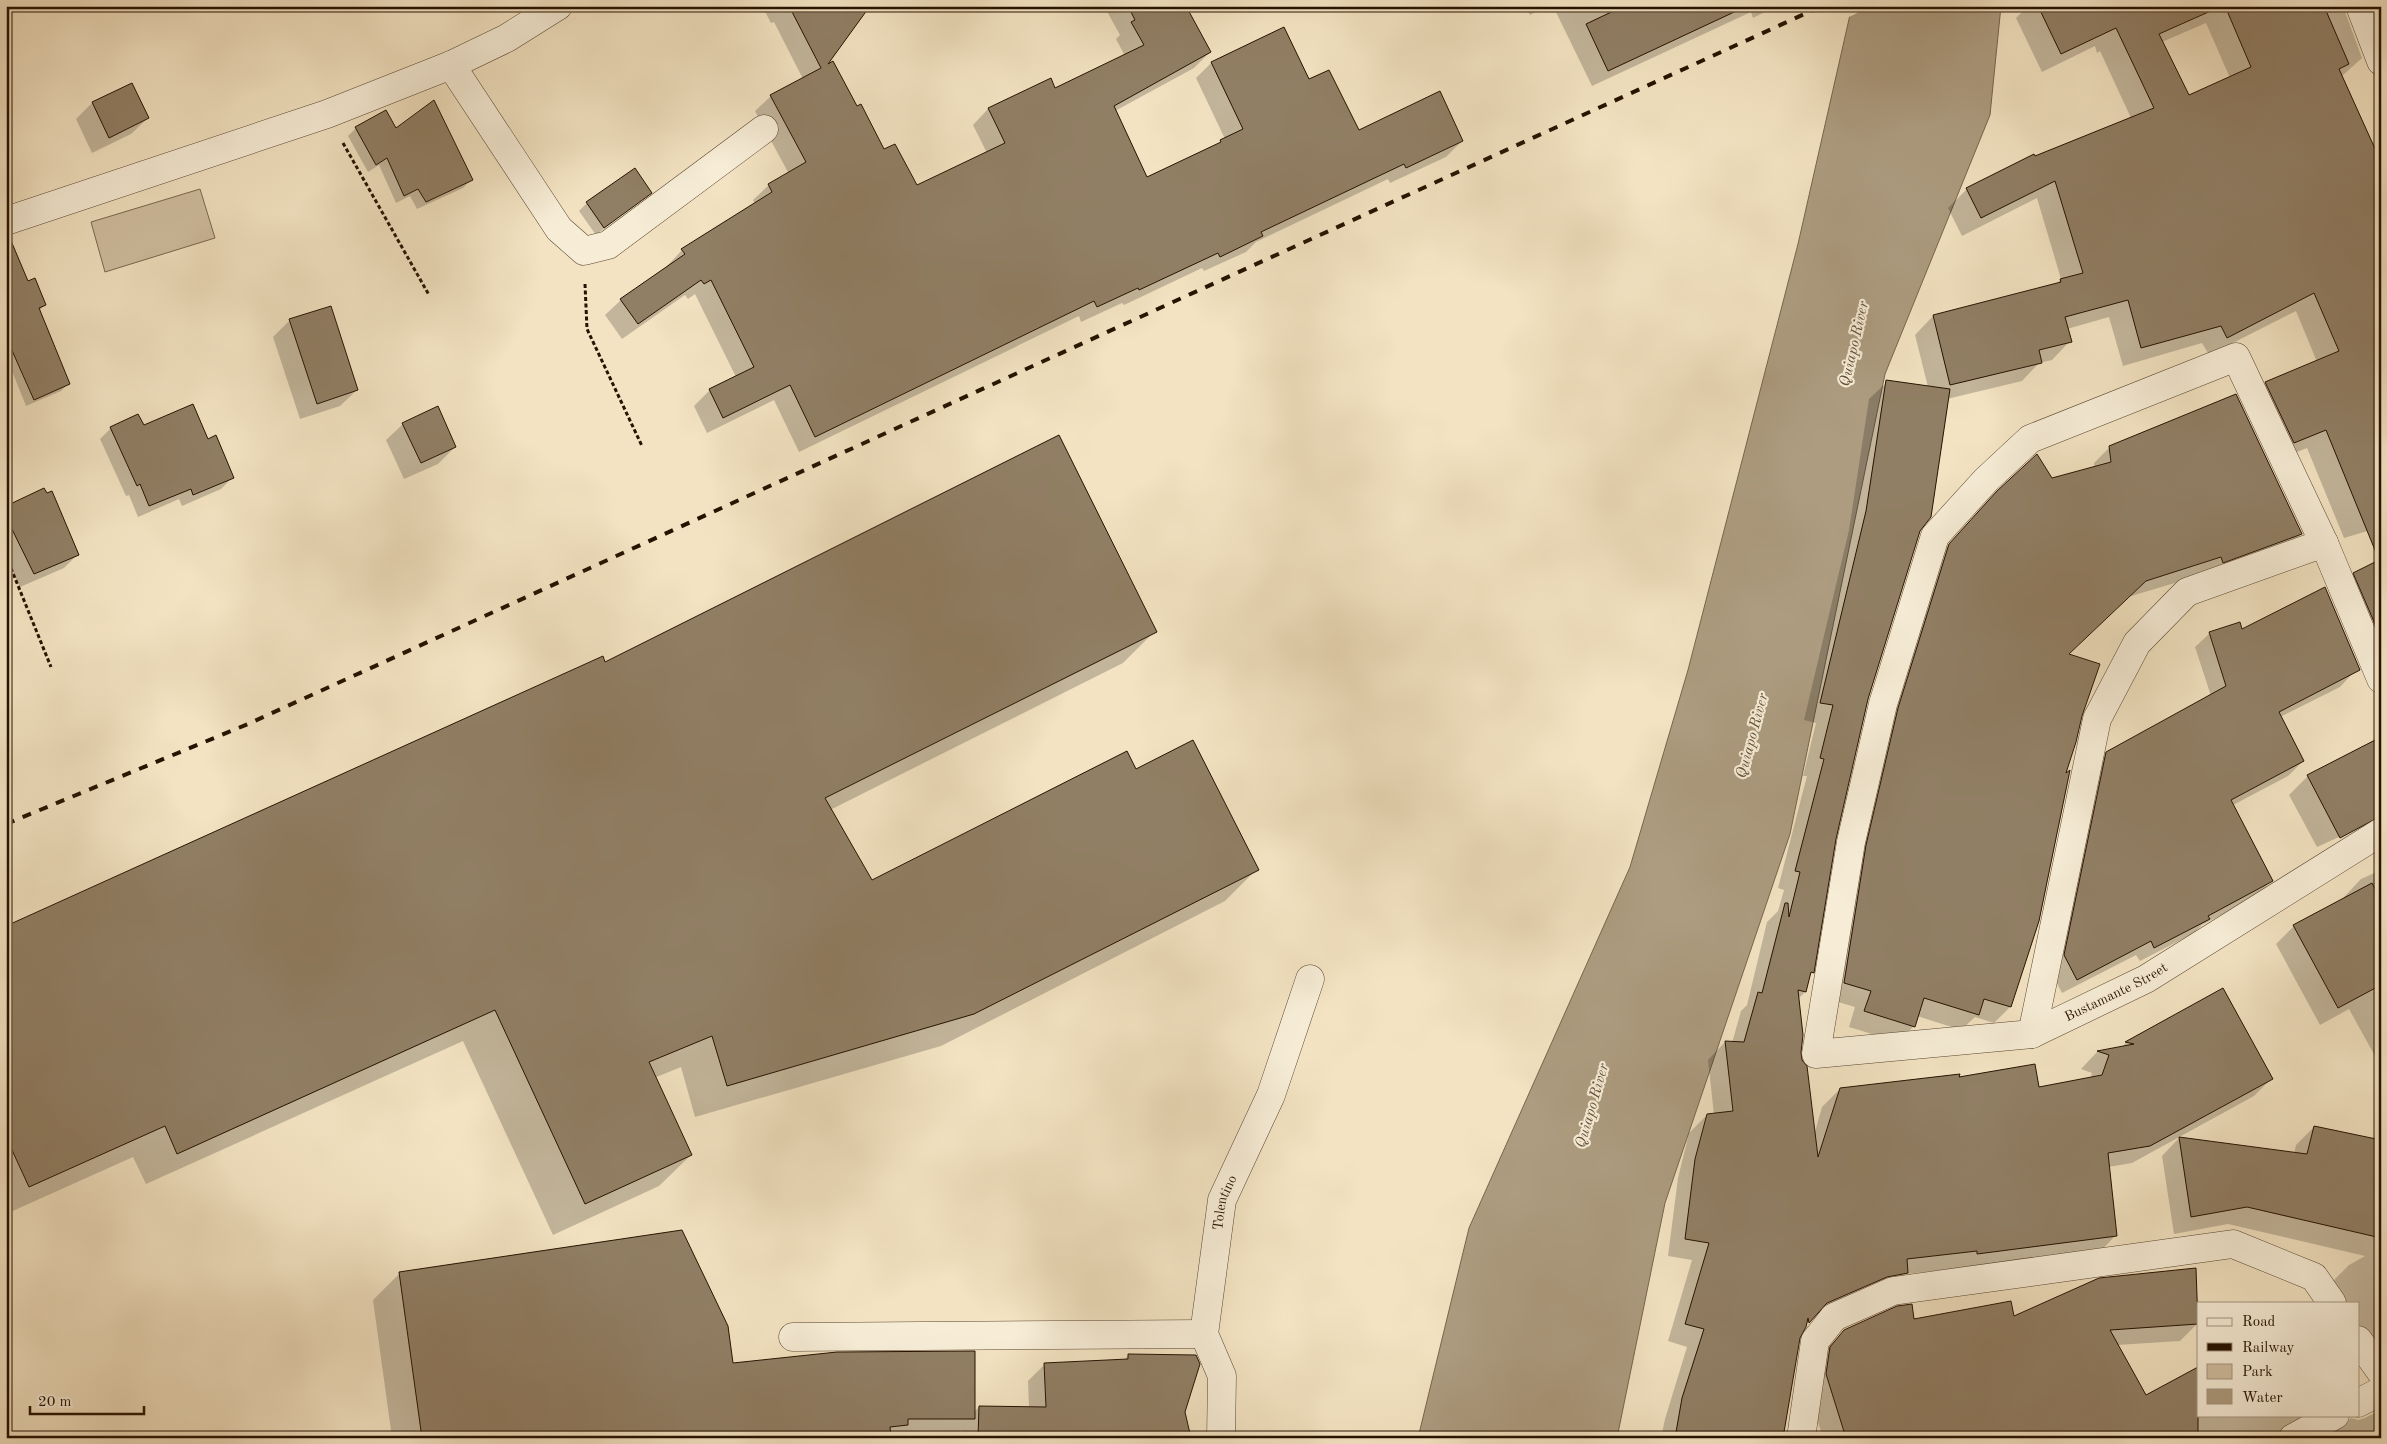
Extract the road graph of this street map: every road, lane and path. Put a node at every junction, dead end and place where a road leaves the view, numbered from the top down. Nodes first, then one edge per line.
1 (558, 6) edge
2 (2360, 6) edge
3 (2381, 61) edge
4 (451, 66) junction
5 (326, 114) junction
6 (764, 129) dead end
7 (6, 221) edge
8 (584, 251) junction
9 (429, 295) dead end
10 (642, 446) dead end
11 (2324, 542) junction
12 (6, 556) edge
13 (52, 667) dead end
14 (2381, 679) edge
15 (2381, 832) edge
16 (1310, 979) dead end
17 (2032, 1034) junction
18 (2331, 1302) edge
19 (1204, 1334) junction
20 (793, 1337) dead end
21 (2360, 1343) edge
22 (2381, 1372) edge
23 (2381, 1391) edge
24 (2360, 1402) edge
25 (2334, 1416) edge
26 (1221, 1438) edge
27 (1801, 1438) edge
28 (2293, 1438) edge

1 - 4 street
2 - 3 street
4 - 5 street
4 - 8 street
5 - 7 street
5 - 9 path
6 - 8 street
8 - 10 path
11 - 14 street
11 - 17 street
11 - 17 street, Bustamante Street
12 - 13 path
15 - 17 street, Bustamante Street
16 - 19 street, Tolentino
18 - 27 street
19 - 20 street
19 - 26 street
21 - 22 street
23 - 24 street
25 - 28 street

